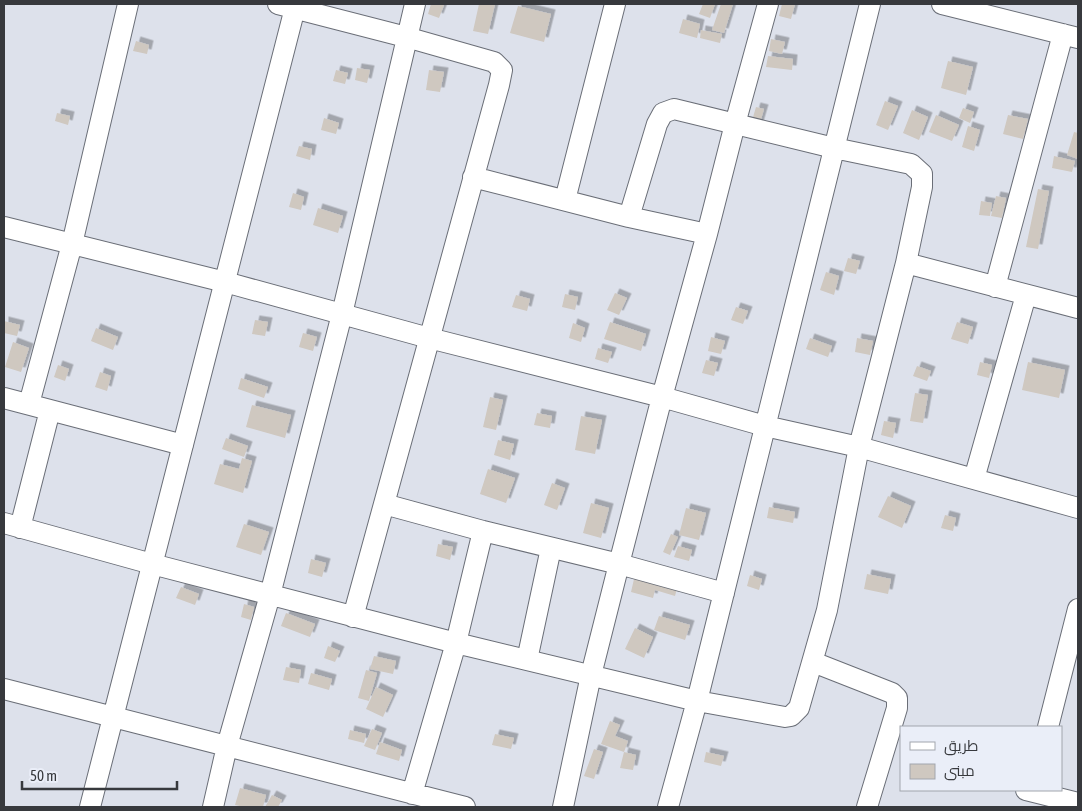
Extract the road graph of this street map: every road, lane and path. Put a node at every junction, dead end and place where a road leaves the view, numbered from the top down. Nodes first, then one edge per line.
1 (128, 4) edge
2 (415, 4) edge
3 (615, 4) edge
4 (768, 4) edge
5 (870, 4) edge
6 (942, 4) edge
7 (290, 5) edge
8 (998, 11) edge
9 (1071, 36) edge
10 (406, 37) junction
11 (735, 124) junction
12 (834, 148) junction
13 (473, 177) junction
14 (565, 200) junction
15 (629, 217) junction
16 (4, 227) edge
17 (707, 234) junction
18 (72, 244) junction
19 (906, 263) junction
20 (225, 282) junction
21 (995, 287) junction
22 (1026, 295) junction
23 (1078, 308) edge
24 (342, 314) junction
25 (429, 338) junction
26 (4, 398) edge
27 (662, 398) junction
28 (29, 404) junction
29 (50, 410) junction
30 (765, 426) junction
31 (183, 445) junction
32 (859, 448) junction
33 (974, 479) junction
34 (384, 504) junction
35 (1078, 508) edge
36 (12, 525) edge
37 (483, 531) junction
38 (551, 548) junction
39 (152, 564) junction
40 (619, 564) junction
41 (724, 593) junction
42 (270, 595) junction
43 (1078, 609) edge
44 (353, 617) junction
45 (456, 643) junction
46 (528, 660) junction
47 (813, 662) junction
48 (591, 675) junction
49 (4, 689) edge
50 (697, 701) junction
51 (113, 717) junction
52 (1048, 726) edge
53 (228, 746) junction
54 (892, 755) edge
55 (1033, 791) edge
56 (412, 794) junction
57 (1078, 803) edge
58 (90, 807) edge
59 (213, 807) edge
60 (465, 807) edge
61 (563, 807) edge
62 (668, 807) edge
63 (868, 807) edge

1 - 18 street
2 - 10 street
3 - 14 street
4 - 11 street
5 - 12 street
6 - 8 street
7 - 10 street
7 - 20 street
8 - 9 street
9 - 21 street
10 - 13 street
10 - 24 street
11 - 12 street
11 - 15 street
11 - 17 street
12 - 19 street
12 - 30 street
13 - 14 street
13 - 25 street
14 - 15 street
15 - 17 street
16 - 18 street
17 - 27 street
18 - 20 street
18 - 28 street
19 - 21 street
19 - 32 street
20 - 24 street
20 - 31 street
21 - 22 street
22 - 23 street
22 - 33 street
24 - 25 street
24 - 42 street
25 - 27 street
25 - 34 street
26 - 28 street
27 - 30 street
27 - 40 street
28 - 29 street
29 - 31 street
29 - 36 street
30 - 32 street
30 - 41 street
31 - 39 street
32 - 33 street
32 - 47 street
33 - 35 street
34 - 37 street
34 - 44 street
36 - 39 street
37 - 38 street
37 - 45 street
38 - 40 street
38 - 46 street
39 - 42 street
39 - 51 street
40 - 41 street
40 - 48 street
41 - 50 street
42 - 44 street
42 - 53 street
43 - 52 street
44 - 45 street
45 - 46 street
45 - 56 street
46 - 48 street
47 - 50 street
47 - 54 street
48 - 50 street
48 - 61 street
49 - 51 street
50 - 62 street
51 - 53 street
51 - 58 street
53 - 56 street
53 - 59 street
54 - 63 street
55 - 57 street
56 - 60 street

